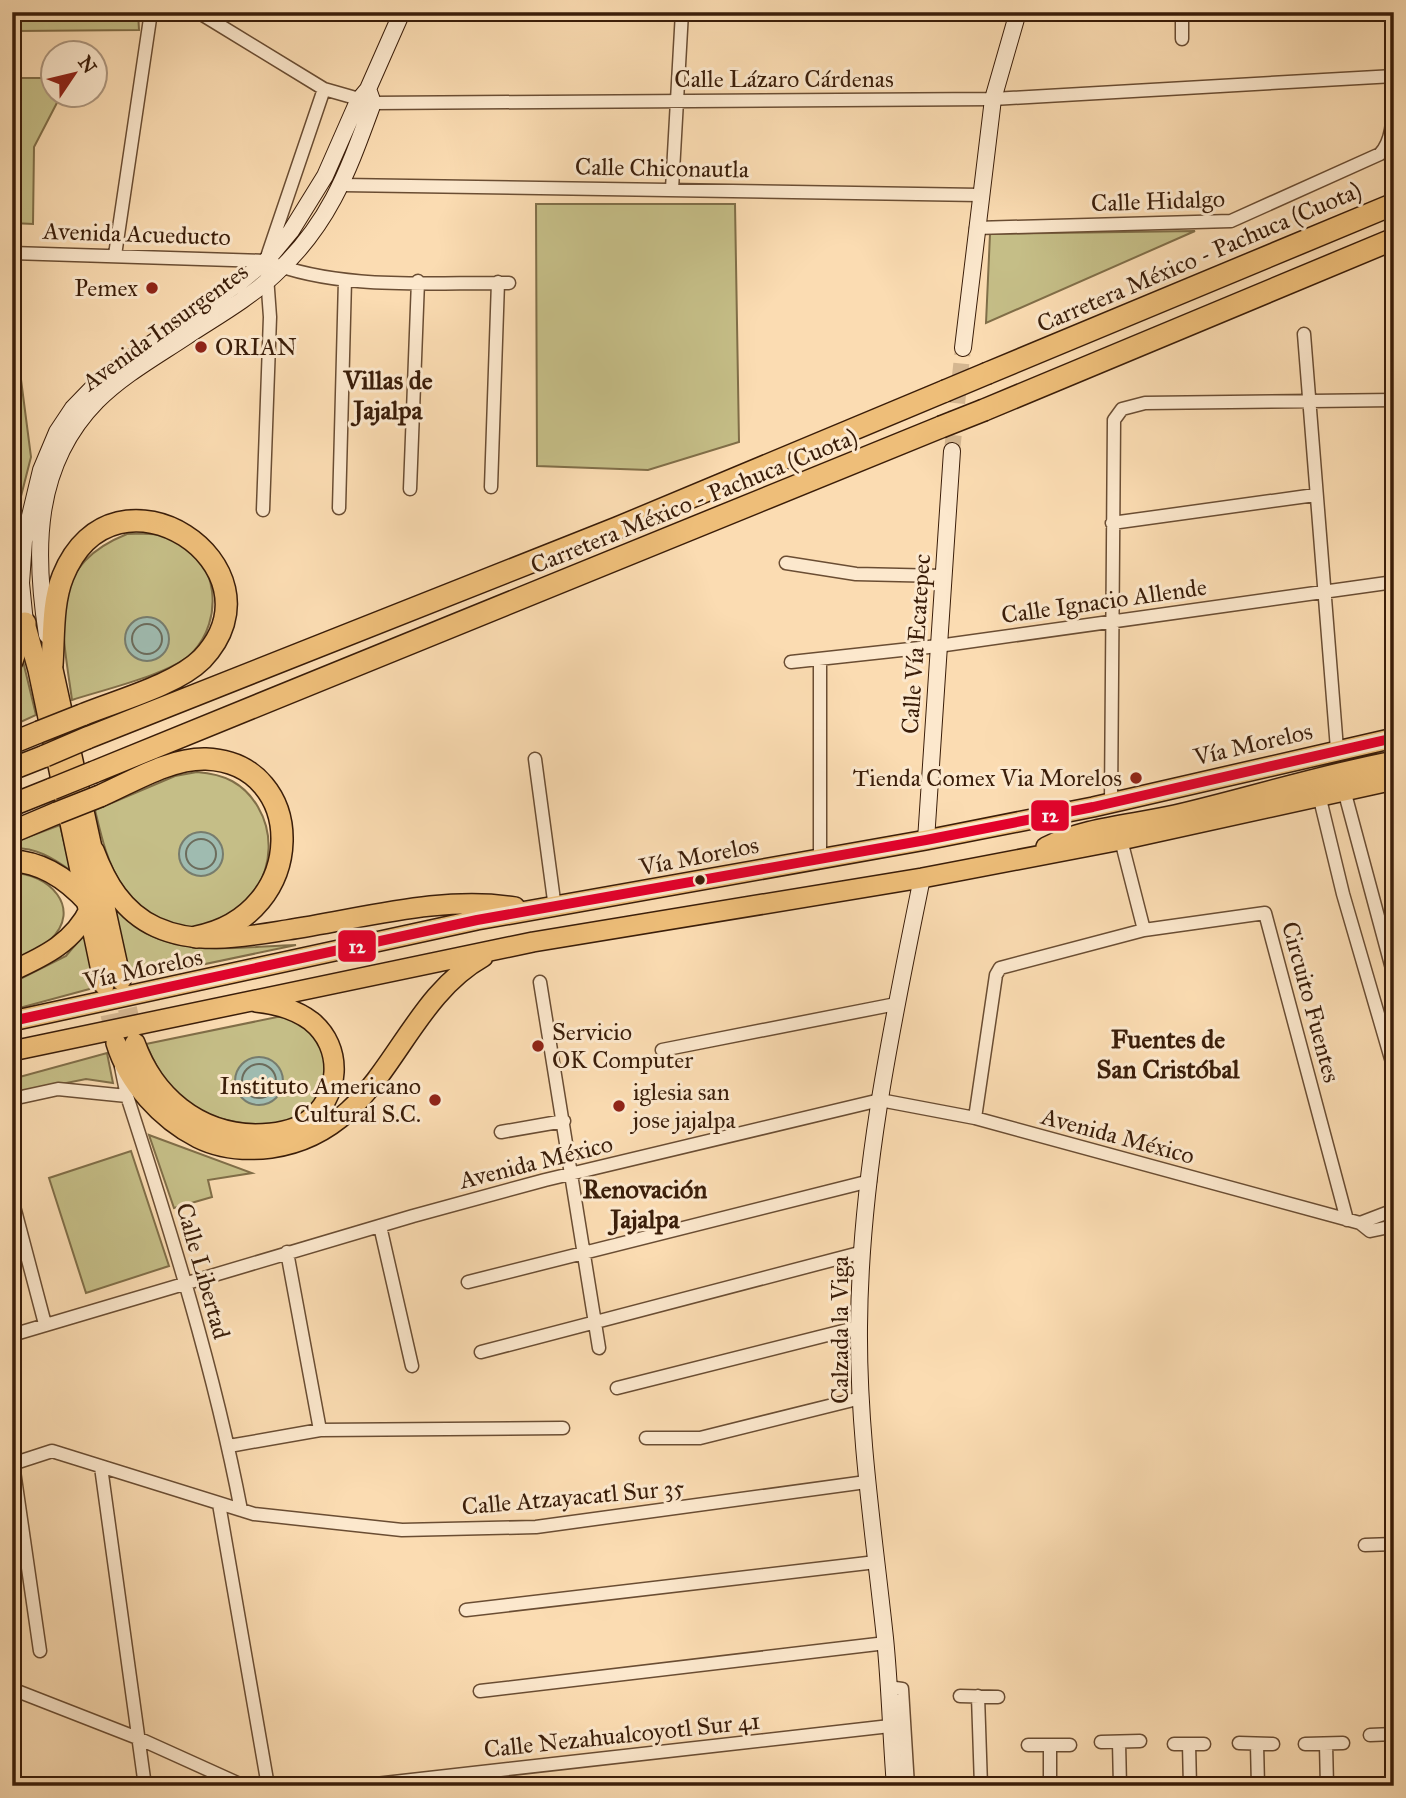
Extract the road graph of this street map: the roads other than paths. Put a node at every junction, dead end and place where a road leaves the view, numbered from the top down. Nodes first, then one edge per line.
1 (151, 12) edge
2 (402, 12) edge
3 (682, 12) edge
4 (1018, 12) edge
5 (1182, 12) edge
6 (204, 14) edge
7 (1182, 39) dead end
8 (1394, 76) edge
9 (1394, 83) edge
10 (324, 89) junction
11 (366, 98) junction
12 (993, 99) junction
13 (675, 101) junction
14 (343, 185) junction
15 (671, 189) junction
16 (980, 195) junction
17 (1394, 204) edge
18 (976, 228) junction
19 (1394, 239) edge
20 (12, 253) edge
21 (115, 255) junction
22 (266, 261) junction
23 (282, 267) junction
24 (345, 280) junction
25 (268, 281) junction
26 (418, 281) junction
27 (1304, 334) dead end
28 (963, 348) tunnel mouth
29 (1394, 400) edge
30 (1309, 403) junction
31 (952, 451) tunnel mouth
32 (491, 487) dead end
33 (410, 489) dead end
34 (1315, 495) junction
35 (339, 508) dead end
36 (262, 510) dead end
37 (1112, 523) junction
38 (786, 563) dead end
39 (943, 576) junction
40 (1394, 582) edge
41 (1324, 593) junction
42 (20, 618) edge
43 (1111, 621) junction
44 (938, 646) junction
45 (820, 660) junction
46 (12, 661) edge
47 (791, 662) dead end
48 (52, 665) junction
49 (1394, 738) edge
50 (12, 743) edge
51 (1337, 749) junction
52 (534, 759) dead end
53 (1394, 761) edge
54 (12, 769) edge
55 (1394, 780) edge
56 (1344, 790) junction
57 (1320, 795) junction
58 (1111, 803) junction
59 (12, 806) edge
60 (12, 832) edge
61 (926, 840) junction
62 (1121, 840) junction
63 (94, 850) junction
64 (1034, 853) junction
65 (820, 859) junction
66 (12, 861) edge
67 (922, 878) junction
68 (89, 905) junction
69 (555, 908) junction
70 (533, 912) junction
71 (1144, 930) junction
72 (196, 937) junction
73 (500, 949) junction
74 (12, 971) edge
75 (1394, 976) edge
76 (540, 982) dead end
77 (237, 1002) junction
78 (896, 1004) junction
79 (12, 1021) edge
80 (1388, 1023) edge
81 (123, 1044) junction
82 (662, 1050) dead end
83 (12, 1051) edge
84 (1394, 1069) edge
85 (127, 1096) junction
86 (12, 1099) edge
87 (880, 1100) junction
88 (975, 1118) junction
89 (564, 1121) junction
90 (500, 1132) dead end
91 (572, 1174) junction
92 (870, 1181) junction
93 (12, 1199) edge
94 (1394, 1210) edge
95 (1354, 1222) junction
96 (380, 1226) junction
97 (1394, 1226) edge
98 (287, 1252) junction
99 (584, 1252) junction
100 (863, 1252) junction
101 (187, 1282) junction
102 (468, 1282) dead end
103 (595, 1323) junction
104 (45, 1324) junction
105 (859, 1327) junction
106 (12, 1335) edge
107 (599, 1348) dead end
108 (481, 1352) dead end
109 (412, 1367) dead end
110 (617, 1388) dead end
111 (861, 1398) junction
112 (563, 1427) dead end
113 (320, 1430) junction
114 (646, 1438) dead end
115 (229, 1446) junction
116 (13, 1464) edge
117 (100, 1467) junction
118 (866, 1482) junction
119 (219, 1504) junction
120 (241, 1510) junction
121 (1394, 1544) edge
122 (1364, 1545) dead end
123 (876, 1562) junction
124 (466, 1610) dead end
125 (886, 1643) junction
126 (40, 1651) dead end
127 (888, 1687) junction
128 (12, 1689) edge
129 (480, 1691) dead end
130 (960, 1696) dead end
131 (978, 1696) junction
132 (998, 1697) dead end
133 (890, 1726) junction
134 (1394, 1734) edge
135 (1370, 1735) dead end
136 (140, 1739) junction
137 (1140, 1741) dead end
138 (1101, 1742) dead end
139 (1119, 1742) junction
140 (1239, 1743) dead end
141 (1343, 1743) dead end
142 (1174, 1744) dead end
143 (1189, 1744) junction
144 (1203, 1744) dead end
145 (1257, 1744) junction
146 (1273, 1744) dead end
147 (1305, 1744) dead end
148 (1326, 1744) junction
149 (1028, 1745) dead end
150 (1050, 1745) junction
151 (1070, 1745) dead end
152 (145, 1786) edge
153 (244, 1786) edge
154 (268, 1786) edge
155 (358, 1786) edge
156 (895, 1786) edge
157 (908, 1786) edge
158 (981, 1786) edge
159 (1050, 1786) edge
160 (1120, 1786) edge
161 (1190, 1786) edge
162 (1258, 1786) edge
163 (1327, 1786) edge

1 - 21 street
2 - 11 main road, Avenida Insurgentes
3 - 13 street
4 - 12 main road
5 - 7 street
6 - 10 street, Calle Lázaro Cárdenas
8 - 12 street, Calle Lázaro Cárdenas
9 - 18 street, Calle Hidalgo
10 - 11 street, Calle Lázaro Cárdenas
10 - 22 street, Avenida Insurgentes
11 - 13 street, Calle Lázaro Cárdenas
11 - 14 main road, Avenida Insurgentes
11 - 22 main road, Avenida Insurgentes
12 - 13 street, Calle Lázaro Cárdenas
12 - 16 main road
13 - 15 street
14 - 15 street, Calle Chiconautla
14 - 23 main road, Avenida Insurgentes
15 - 16 street, Calle Chiconautla
16 - 18 main road
17 - 54 highway, Carretera México - Pachuca (Cuota), bridge
18 - 28 main road
19 - 59 highway, Carretera México - Pachuca (Cuota), bridge
20 - 21 street, Avenida Acueducto
21 - 22 street, Avenida Acueducto
22 - 23 street, Avenida Acueducto
22 - 25 street
22 - 42 main road, Avenida Insurgentes
23 - 24 street, Avenida Acueducto
23 - 25 main road, Avenida Insurgentes
24 - 26 street, Avenida Acueducto
24 - 35 street
25 - 36 street
25 - 48 main road, Avenida Insurgentes
26 - 32 street, Avenida Acueducto
26 - 33 street
27 - 30 street
29 - 30 street
30 - 34 street
30 - 37 street
31 - 39 main road, Calle Vía Ecatepec
34 - 37 street
34 - 41 street
37 - 43 street
38 - 39 street
39 - 44 main road, Calle Vía Ecatepec
40 - 41 street, Calle Ignacio Allende
41 - 43 street, Calle Ignacio Allende
41 - 51 street
42 - 46 highway
42 - 68 main road
43 - 44 street, Calle Ignacio Allende
43 - 58 street
44 - 45 street, Calle Ignacio Allende
44 - 61 main road, Calle Vía Ecatepec
45 - 47 street, Calle Ignacio Allende
45 - 65 street
48 - 50 highway, bridge
48 - 63 main road
49 - 51 main road, Vía Morelos
51 - 58 main road, Vía Morelos
52 - 69 street
53 - 64 main road
55 - 56 main road
56 - 57 main road
56 - 75 street
57 - 62 main road
57 - 80 street
58 - 61 main road, Vía Morelos
60 - 72 highway, bridge
61 - 65 main road, Vía Morelos
62 - 64 main road
62 - 71 street
63 - 68 main road
63 - 72 main road
64 - 67 main road
65 - 69 main road, Vía Morelos
66 - 68 highway
67 - 73 main road
67 - 78 main road, Calzada la Viga
68 - 74 main road
69 - 70 main road, Vía Morelos
70 - 72 main road
70 - 79 main road, Vía Morelos
71 - 88 street
71 - 95 street, Circuito Fuentes
73 - 77 main road
73 - 81 main road
76 - 89 street
77 - 81 main road
77 - 83 main road
78 - 82 street
78 - 87 main road, Calzada la Viga
80 - 84 street
81 - 85 street, Calle Libertad
85 - 86 street
85 - 101 street, Calle Libertad
87 - 88 street, Avenida México
87 - 91 street, Avenida México
87 - 92 main road, Calzada la Viga
88 - 95 street, Avenida México
89 - 90 street
89 - 91 street
91 - 96 street, Avenida México
91 - 99 street
92 - 99 street
92 - 100 main road, Calzada la Viga
93 - 104 street
94 - 95 street
95 - 97 street, Avenida México
96 - 98 street, Avenida México
96 - 109 street
98 - 101 street, Avenida México
98 - 113 street
99 - 102 street
99 - 103 street
100 - 103 street
100 - 105 main road, Calzada la Viga
101 - 104 street, Avenida México
101 - 115 street, Calle Libertad
103 - 107 street
103 - 108 street
104 - 106 street, Avenida México
105 - 110 street
105 - 111 main road, Calzada la Viga
111 - 114 street
111 - 118 main road, Calzada la Viga
112 - 113 street
113 - 115 street
115 - 120 street, Calle Libertad
116 - 117 street, Calle Atzayacatl Sur 35
116 - 126 street
117 - 119 street, Calle Atzayacatl Sur 35
117 - 136 street
118 - 120 street, Calle Atzayacatl Sur 35
118 - 123 main road, Calzada la Viga
119 - 120 street, Calle Atzayacatl Sur 35
119 - 154 street
121 - 122 street
123 - 124 street
123 - 125 main road, Calzada la Viga
125 - 127 main road, Calzada la Viga
125 - 129 street
127 - 133 main road, Calzada la Viga
127 - 157 street
128 - 136 street
130 - 131 street
131 - 132 street
131 - 158 street
133 - 155 street, Calle Nezahualcoyotl Sur 41
133 - 156 main road, Calzada la Viga
134 - 135 street
136 - 152 street
136 - 153 street
137 - 139 street
138 - 139 street
139 - 160 street
140 - 145 street
141 - 148 street
142 - 143 street
143 - 144 street
143 - 161 street
145 - 146 street
145 - 162 street
147 - 148 street
148 - 163 street
149 - 150 street
150 - 151 street
150 - 159 street

